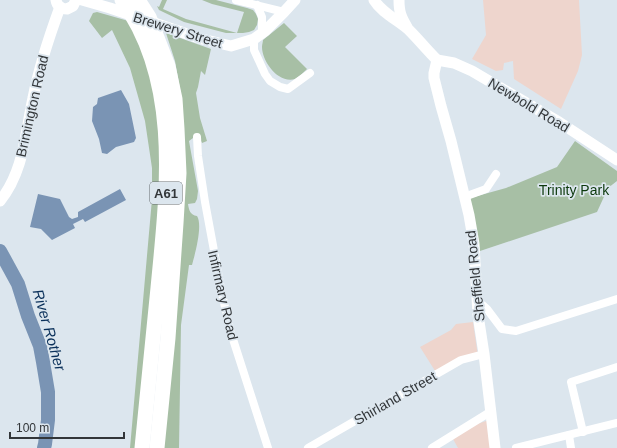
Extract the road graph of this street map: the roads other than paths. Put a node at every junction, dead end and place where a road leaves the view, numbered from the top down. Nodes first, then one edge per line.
1 (76, 0) edge
2 (82, 0) edge
3 (138, 0) edge
4 (236, 0) edge
5 (295, 0) edge
6 (374, 0) edge
7 (399, 0) edge
8 (112, 3) edge
9 (58, 4) edge
10 (257, 5) junction
11 (284, 12) junction
12 (408, 29) junction
13 (258, 36) junction
14 (437, 60) junction
15 (310, 74) dead end
16 (197, 137) dead end
17 (617, 160) edge
18 (496, 174) dead end
19 (464, 197) junction
20 (0, 201) edge
21 (617, 299) edge
22 (477, 300) junction
23 (484, 354) junction
24 (617, 367) edge
25 (490, 412) junction
26 (617, 423) edge
27 (583, 432) junction
28 (569, 435) junction
29 (142, 448) edge
30 (157, 448) edge
31 (268, 448) edge
32 (308, 448) edge
33 (432, 448) edge
34 (495, 448) edge
35 (516, 448) edge
36 (571, 448) edge

1 - 9 main road
2 - 8 main road, Brewery Street
3 - 30 highway, A61
4 - 10 street
5 - 11 main road, Brewery Street
6 - 12 main road
7 - 12 main road
8 - 13 main road, Brewery Street
8 - 29 highway, A61
9 - 20 main road, Brimington Road
10 - 11 street
10 - 13 street
11 - 13 main road, Brewery Street
12 - 14 main road
13 - 15 street
14 - 17 main road, Newbold Road
14 - 19 main road, Sheffield Road
16 - 31 street, Infirmary Road
18 - 19 street
19 - 22 main road, Sheffield Road
21 - 22 street
22 - 23 main road, Sheffield Road
23 - 25 main road, Sheffield Road
23 - 32 street, Shirland Street
24 - 27 street
25 - 33 street
25 - 34 main road, Sheffield Road
26 - 27 street
27 - 28 street
28 - 35 street
28 - 36 street

